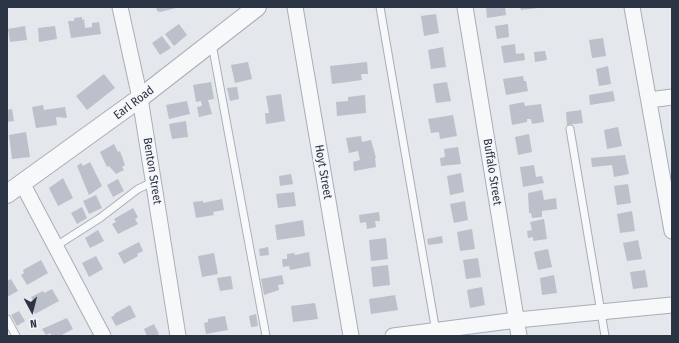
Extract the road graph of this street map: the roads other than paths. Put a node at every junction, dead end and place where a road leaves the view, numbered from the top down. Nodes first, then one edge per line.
1 (120, 7) edge
2 (257, 7) edge
3 (295, 7) edge
4 (380, 7) edge
5 (464, 7) edge
6 (632, 7) edge
7 (212, 42) junction
8 (672, 97) edge
9 (140, 98) junction
10 (649, 100) junction
11 (570, 128) dead end
12 (154, 182) junction
13 (22, 183) junction
14 (7, 194) edge
15 (672, 231) edge
16 (56, 246) junction
17 (672, 305) edge
18 (600, 312) junction
19 (7, 319) edge
20 (517, 320) junction
21 (436, 333) edge
22 (16, 336) edge
23 (103, 336) edge
24 (178, 336) edge
25 (266, 336) edge
26 (351, 336) edge
27 (393, 336) edge
28 (519, 336) edge
29 (605, 336) edge

1 - 9 street, Benton Street
2 - 7 street, Earl Road
3 - 26 street, Hoyt Street
4 - 21 lane
5 - 20 street, Buffalo Street
6 - 10 street
7 - 9 street, Earl Road
7 - 25 lane
8 - 10 street
9 - 12 street, Benton Street
9 - 13 street, Earl Road
10 - 15 street
11 - 18 lane
12 - 16 lane
12 - 24 street, Benton Street
13 - 14 street, Earl Road
13 - 16 street
16 - 23 street
17 - 18 street
18 - 20 street
18 - 29 lane
19 - 22 lane
20 - 21 street
20 - 28 street, Buffalo Street
21 - 27 street

